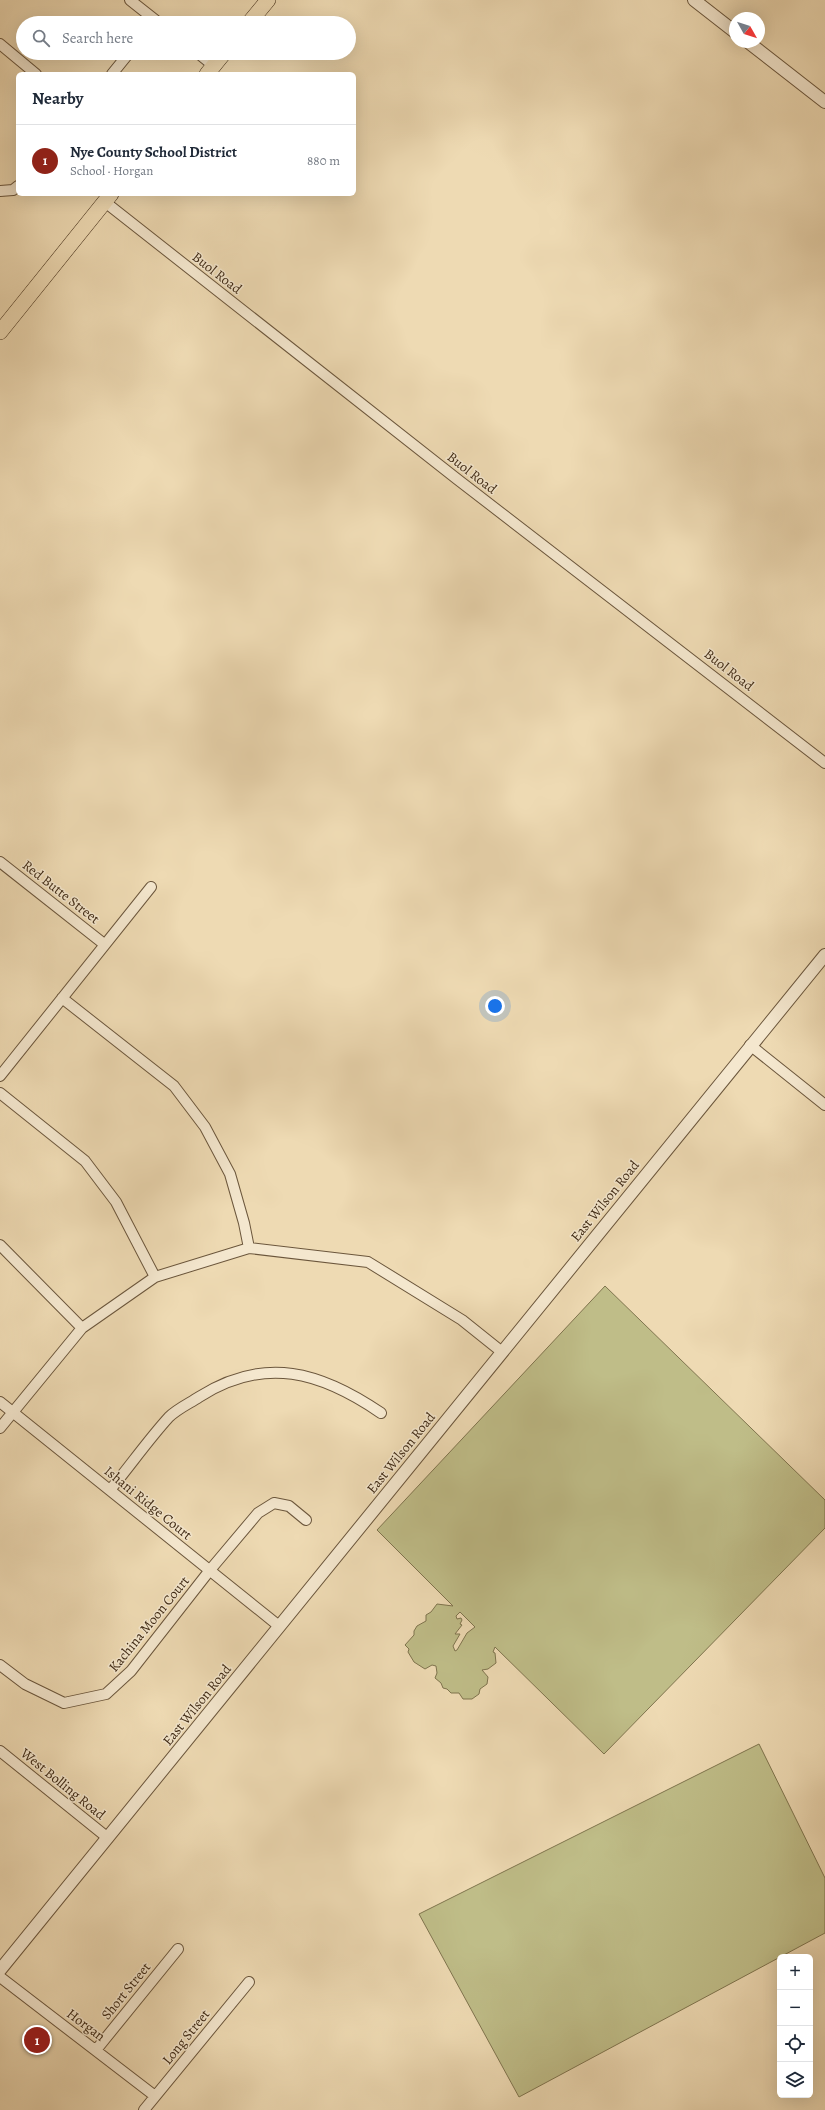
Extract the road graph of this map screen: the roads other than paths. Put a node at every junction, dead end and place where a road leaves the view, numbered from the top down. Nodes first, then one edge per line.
1 (130, 0) edge
2 (268, 0) edge
3 (694, 0) edge
4 (149, 16) edge
5 (255, 16) edge
6 (729, 27) edge
7 (0, 44) edge
8 (756, 48) edge
9 (16, 57) edge
10 (19, 60) edge
11 (123, 60) edge
12 (203, 60) edge
13 (219, 60) edge
14 (211, 70) edge
15 (34, 72) edge
16 (114, 72) edge
17 (825, 102) edge
18 (16, 188) edge
19 (0, 191) edge
20 (108, 198) edge
21 (0, 332) edge
22 (825, 763) edge
23 (0, 862) edge
24 (151, 887) dead end
25 (104, 944) junction
26 (825, 955) edge
27 (62, 998) junction
28 (750, 1045) junction
29 (0, 1076) edge
30 (0, 1093) edge
31 (825, 1105) edge
32 (0, 1245) edge
33 (249, 1248) junction
34 (155, 1277) junction
35 (82, 1328) junction
36 (502, 1352) junction
37 (0, 1402) edge
38 (13, 1412) junction
39 (381, 1413) dead end
40 (0, 1428) edge
41 (110, 1490) junction
42 (306, 1520) dead end
43 (210, 1570) junction
44 (279, 1626) junction
45 (0, 1665) edge
46 (0, 1751) edge
47 (108, 1838) junction
48 (178, 1949) dead end
49 (0, 1970) edge
50 (0, 1977) edge
51 (249, 1982) dead end
52 (96, 2050) junction
53 (155, 2096) junction
54 (144, 2110) edge

1 - 4 street
2 - 5 main road
3 - 6 street
7 - 9 street
8 - 17 street
10 - 15 street
11 - 16 street
12 - 14 street
13 - 14 main road
18 - 19 street
20 - 21 main road
20 - 22 street, Buol Road
23 - 25 street, Red Butte Street
24 - 25 street
25 - 27 street
26 - 28 street, East Wilson Road
27 - 29 street
27 - 33 street
28 - 31 street
28 - 36 street, East Wilson Road
30 - 34 street
32 - 35 street
33 - 34 street
33 - 36 street
34 - 35 street
35 - 38 street
36 - 44 street, East Wilson Road
37 - 38 street, Ishani Ridge Court
38 - 40 street
38 - 41 street, Ishani Ridge Court
39 - 41 street
41 - 43 street, Ishani Ridge Court
42 - 43 street, Kachina Moon Court
43 - 44 street, Ishani Ridge Court
43 - 45 street, Kachina Moon Court
44 - 47 street, East Wilson Road
46 - 47 street, West Bolling Road
47 - 49 street, East Wilson Road
48 - 52 street, Short Street
50 - 52 street, Horgan
51 - 53 street, Long Street
52 - 53 street, Horgan
53 - 54 street, Long Street

